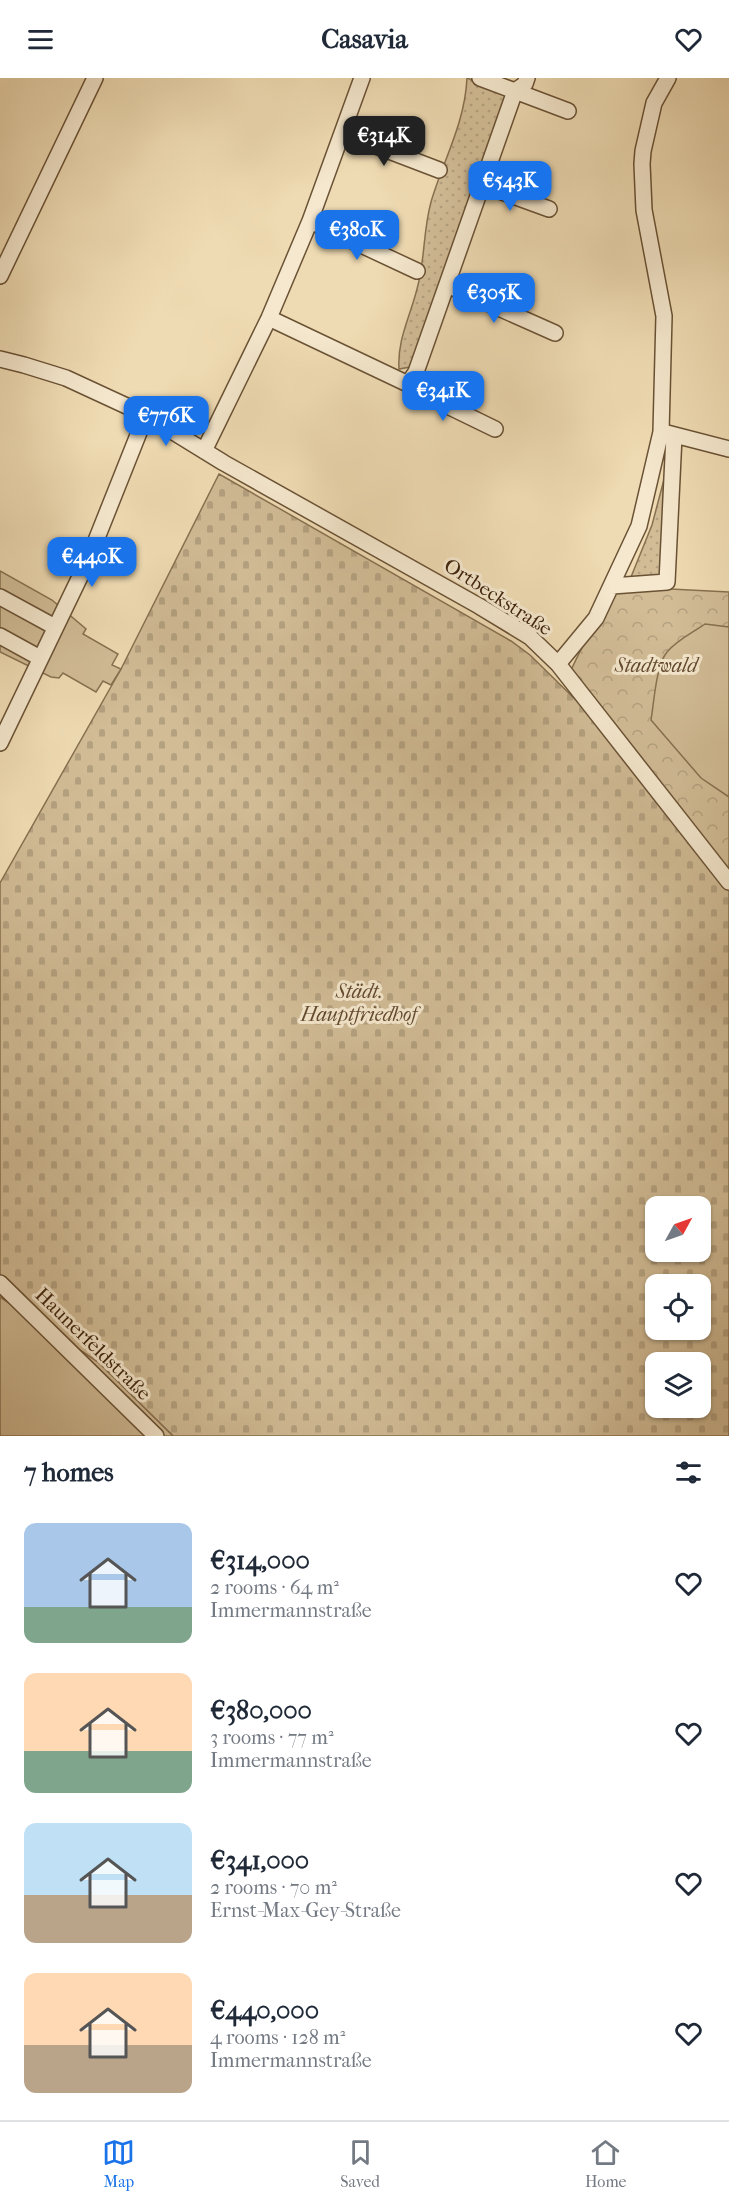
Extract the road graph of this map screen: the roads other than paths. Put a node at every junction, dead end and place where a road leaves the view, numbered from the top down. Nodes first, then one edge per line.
1 (95, 78) edge
2 (362, 78) edge
3 (480, 78) edge
4 (527, 78) edge
5 (668, 78) edge
6 (515, 91) junction
7 (568, 111) dead end
8 (342, 133) junction
9 (439, 170) dead end
10 (483, 185) junction
11 (549, 209) dead end
12 (310, 221) junction
13 (417, 271) dead end
14 (0, 276) edge
15 (447, 285) junction
16 (269, 318) junction
17 (555, 333) dead end
18 (0, 359) edge
19 (408, 384) junction
20 (146, 415) junction
21 (495, 429) dead end
22 (668, 434) junction
23 (729, 449) edge
24 (204, 451) junction
25 (612, 585) junction
26 (0, 597) edge
27 (55, 627) junction
28 (0, 636) edge
29 (40, 658) junction
30 (558, 664) junction
31 (0, 743) edge
32 (729, 882) edge
33 (0, 1283) edge
34 (156, 1436) edge

1 - 14 street
2 - 8 street
3 - 6 street
4 - 6 street
5 - 22 street
6 - 7 street
6 - 10 street
8 - 9 street
8 - 12 street
10 - 11 street
10 - 15 street
12 - 13 street
12 - 16 street
15 - 17 street
15 - 19 street
16 - 19 street
16 - 24 street
18 - 20 street, Ortbeckstraße
19 - 21 street
20 - 24 street, Ortbeckstraße
20 - 27 street
22 - 23 street
22 - 25 street
22 - 25 street
24 - 30 street, Ortbeckstraße
25 - 30 street
26 - 27 street
27 - 29 street
28 - 29 street
29 - 31 street
30 - 32 street, Ortbeckstraße
33 - 34 street, Haunerfeldstraße

